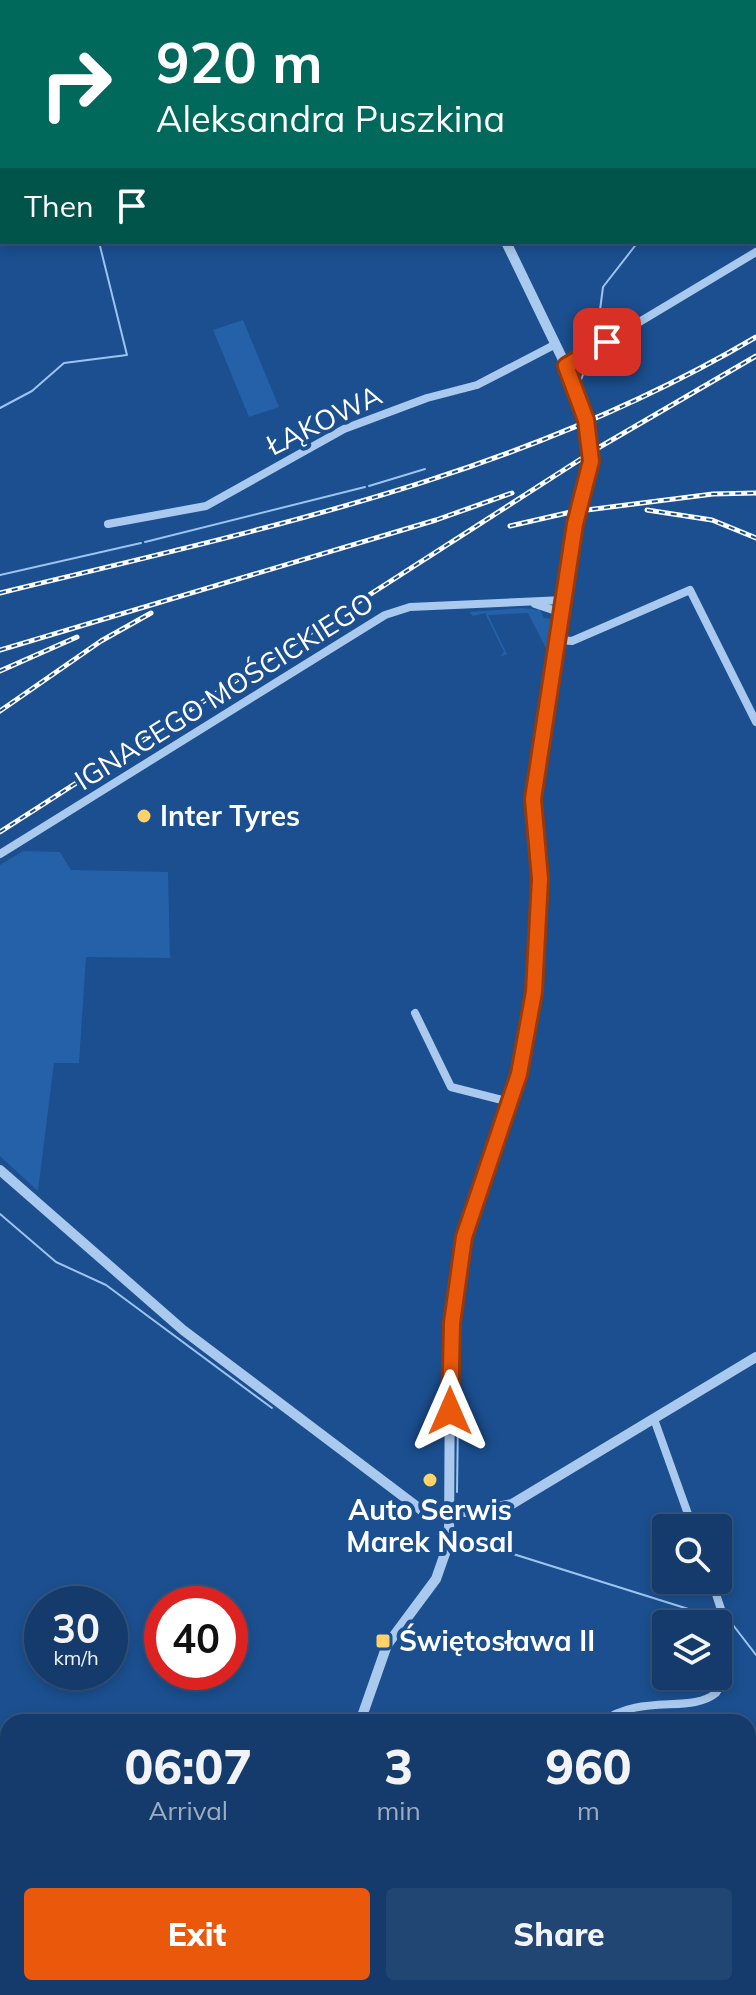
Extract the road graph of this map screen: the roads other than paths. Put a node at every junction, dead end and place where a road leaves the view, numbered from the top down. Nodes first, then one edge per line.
1 (507, 244) edge
2 (756, 252) edge
3 (556, 344) junction
4 (566, 366) junction
5 (108, 524) dead end
6 (564, 600) junction
7 (531, 602) junction
8 (562, 613) junction
9 (559, 640) junction
10 (756, 722) edge
11 (0, 854) edge
12 (415, 1013) dead end
13 (510, 1102) junction
14 (0, 1170) edge
15 (756, 1357) edge
16 (654, 1419) junction
17 (451, 1513) junction
18 (688, 1514) edge
19 (716, 1594) edge
20 (362, 1714) edge
21 (618, 1714) edge

1 - 3 street
2 - 4 street
3 - 4 street
3 - 5 street, ŁĄKOWA
4 - 6 street
6 - 7 street, IGNACEGO MOŚCICKIEGO
6 - 8 street
7 - 8 street, IGNACEGO MOŚCICKIEGO
7 - 11 street, IGNACEGO MOŚCICKIEGO
8 - 9 street
9 - 10 street
9 - 13 street
12 - 13 street
13 - 17 street
14 - 17 street
15 - 16 street
16 - 17 street
16 - 18 street
17 - 20 street
19 - 21 street

